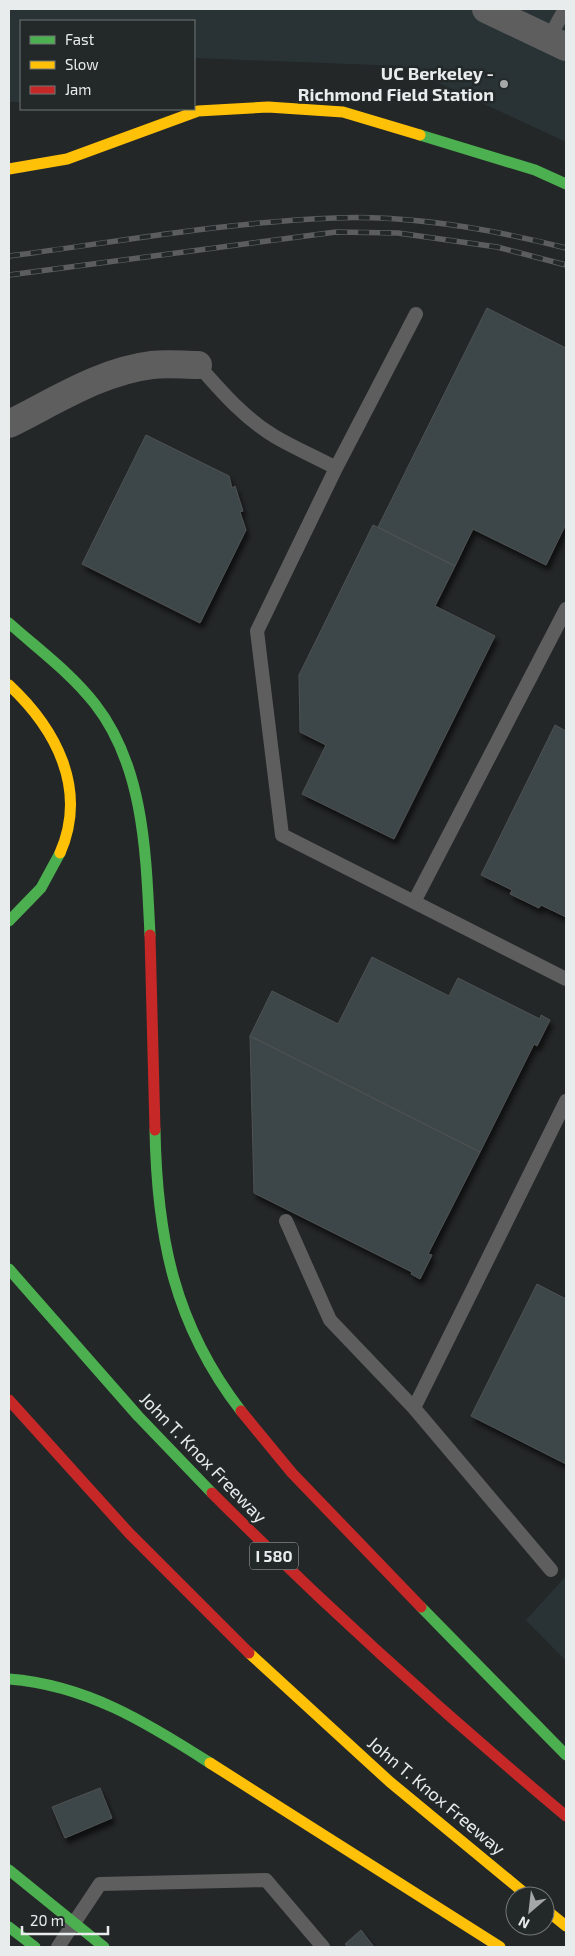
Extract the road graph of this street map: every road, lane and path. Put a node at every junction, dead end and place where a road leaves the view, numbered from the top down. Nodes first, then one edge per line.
1 (486, 9) edge
2 (565, 9) edge
3 (558, 43) edge
4 (9, 169) edge
5 (566, 184) edge
6 (416, 314) dead end
7 (198, 365) joint
8 (9, 424) edge
9 (336, 468) junction
10 (566, 609) edge
11 (9, 623) edge
12 (9, 685) edge
13 (414, 902) junction
14 (9, 922) edge
15 (566, 979) edge
16 (566, 1101) edge
17 (286, 1221) dead end
18 (9, 1269) edge
19 (9, 1400) edge
20 (414, 1408) junction
21 (551, 1570) dead end
22 (9, 1679) edge
23 (566, 1755) edge
24 (566, 1816) edge
25 (9, 1870) edge
26 (516, 1886) edge
27 (555, 1917) edge
28 (74, 1923) junction
29 (566, 1926) edge
30 (9, 1927) edge
31 (36, 1947) edge
32 (58, 1947) edge
33 (104, 1947) edge
34 (323, 1947) edge
35 (500, 1947) edge

1 - 3 street
2 - 3 lane
4 - 5 main road
6 - 9 lane
7 - 8 street
7 - 9 lane
9 - 13 lane
10 - 13 lane
11 - 23 main road
12 - 14 main road
13 - 15 lane
16 - 20 lane
17 - 20 lane
18 - 24 main road, John T. Knox Freeway / I 580
19 - 26 main road, John T. Knox Freeway
20 - 21 lane
22 - 35 main road
25 - 28 main road
27 - 29 main road
28 - 32 lane
28 - 33 main road
28 - 34 lane
30 - 31 main road

